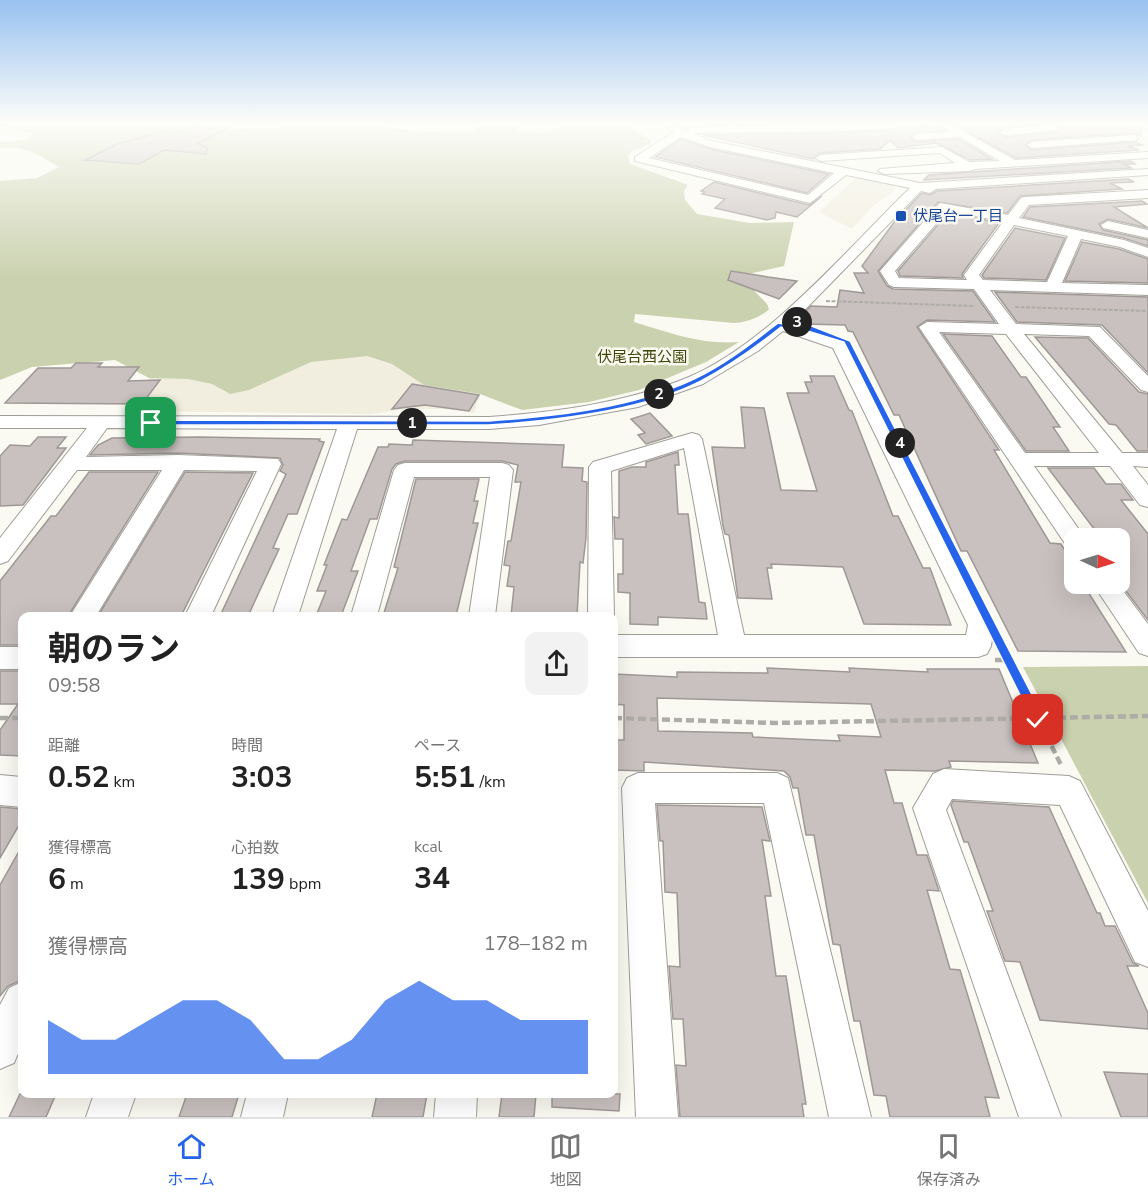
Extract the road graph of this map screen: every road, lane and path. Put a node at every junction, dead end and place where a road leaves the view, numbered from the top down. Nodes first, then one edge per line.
1 (708, 175) edge
2 (845, 175) edge
3 (864, 175) edge
4 (981, 175) edge
5 (1033, 175) edge
6 (1100, 175) edge
7 (1040, 179) junction
8 (992, 182) junction
9 (918, 187) junction
10 (1148, 194) edge
11 (976, 198) dead end
12 (1012, 210) junction
13 (1051, 213) dead end
14 (1148, 219) edge
15 (1076, 234) junction
16 (1148, 234) edge
17 (1143, 261) edge
18 (978, 284) junction
19 (1053, 287) junction
20 (1142, 290) edge
21 (780, 324) junction
22 (1011, 329) junction
23 (1148, 386) edge
24 (0, 422) edge
25 (102, 422) junction
26 (349, 422) junction
27 (1018, 459) junction
28 (1148, 459) edge
29 (1115, 460) junction
30 (178, 462) junction
31 (70, 463) junction
32 (1148, 500) edge
33 (1066, 528) edge
34 (0, 555) edge
35 (1112, 594) edge
36 (85, 612) edge
37 (200, 612) edge
38 (286, 612) edge
39 (365, 612) edge
40 (483, 612) edge
41 (601, 612) edge
42 (998, 639) dead end
43 (1148, 645) edge
44 (618, 646) edge
45 (733, 646) junction
46 (0, 658) edge
47 (18, 658) edge
48 (985, 660) dead end
49 (1009, 660) junction
50 (1148, 716) edge
51 (0, 718) edge
52 (18, 718) edge
53 (618, 718) edge
54 (1038, 720) junction
55 (0, 790) edge
56 (1069, 791) junction
57 (18, 792) edge
58 (1148, 949) edge
59 (18, 1010) edge
60 (0, 1049) edge
61 (114, 1098) edge
62 (267, 1098) edge
63 (457, 1098) edge
64 (107, 1117) edge
65 (262, 1117) edge
66 (455, 1117) edge
67 (657, 1117) edge
68 (850, 1117) edge
69 (1040, 1117) edge

1 - 2 street
3 - 9 street
4 - 8 street
5 - 7 street
6 - 7 street
7 - 8 street
8 - 9 street
9 - 11 street
9 - 21 street
10 - 12 street
12 - 13 street
12 - 15 street
12 - 18 street
12 - 18 street
14 - 16 street
15 - 17 street
15 - 19 street
17 - 20 street
18 - 19 street
18 - 22 street
19 - 20 street
21 - 26 street
21 - 45 street
22 - 23 street
22 - 27 street
22 - 29 street
24 - 25 street
25 - 26 street
25 - 31 street
26 - 38 street
27 - 29 street
27 - 33 street
28 - 29 street
29 - 32 street
30 - 31 street
30 - 36 street
30 - 37 street
31 - 34 street
35 - 43 street
39 - 40 street
41 - 45 street
42 - 49 path
44 - 45 street
46 - 47 street
48 - 49 path
49 - 54 path
50 - 54 path
51 - 52 path
53 - 54 path
54 - 56 path
55 - 57 street
56 - 58 street
56 - 69 street
59 - 60 street
61 - 64 street
62 - 65 street
63 - 66 street
67 - 68 street

